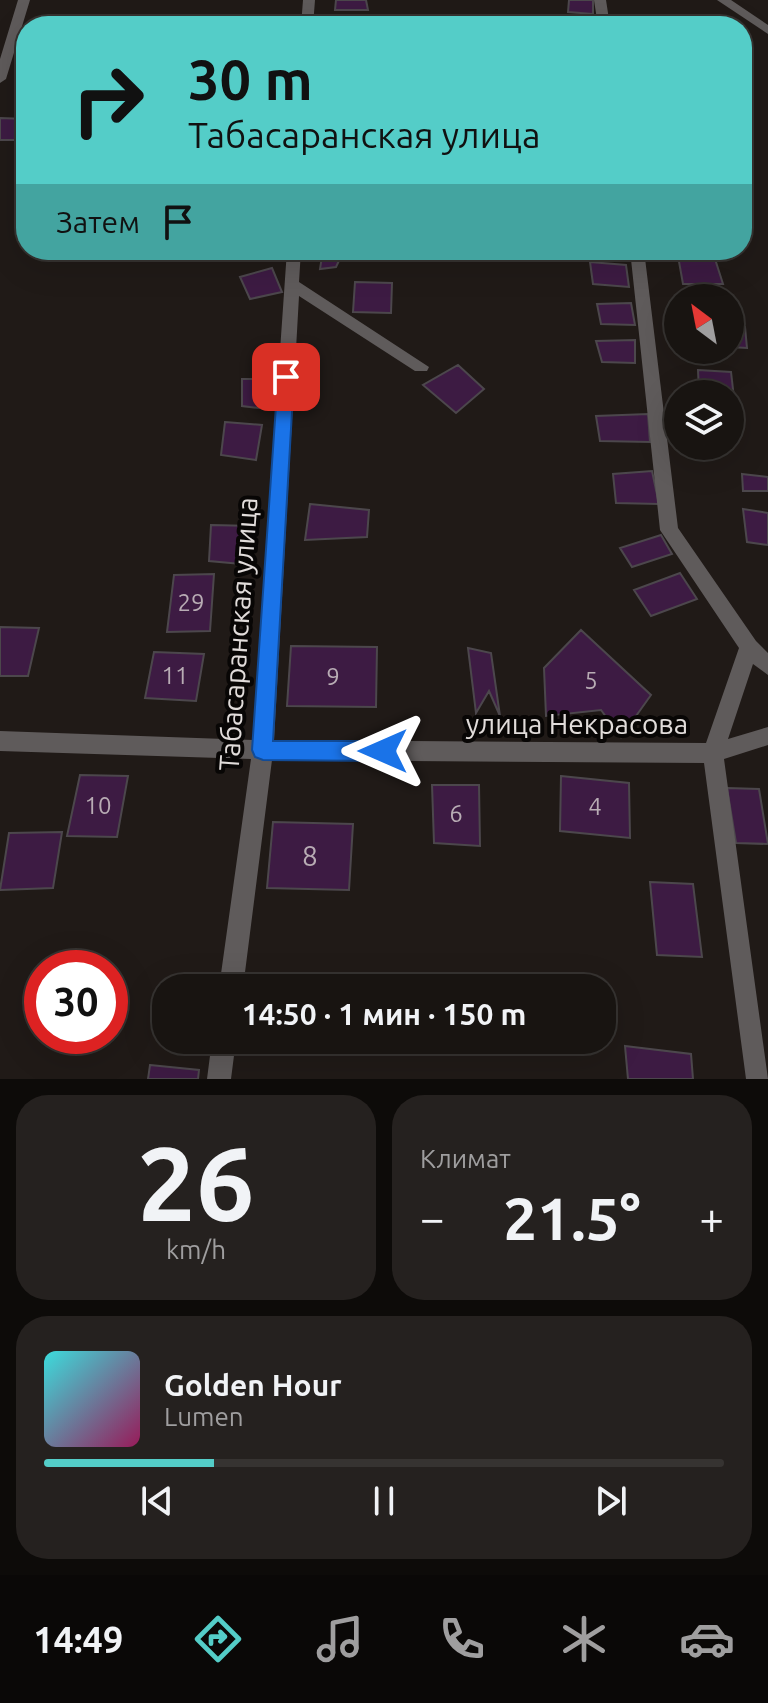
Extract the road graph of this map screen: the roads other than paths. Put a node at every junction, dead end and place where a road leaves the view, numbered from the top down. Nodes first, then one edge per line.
1 (723, 0) edge
2 (747, 16) edge
3 (16, 26) edge
4 (0, 79) edge
5 (293, 260) edge
6 (638, 260) edge
7 (291, 284) junction
8 (421, 367) dead end
9 (749, 647) junction
10 (768, 666) edge
11 (768, 736) edge
12 (0, 741) edge
13 (263, 750) junction
14 (713, 753) junction
15 (233, 974) edge
16 (222, 1054) edge
17 (219, 1079) edge
18 (758, 1079) edge

1 - 2 street
3 - 4 street
5 - 7 street, Табасаранская улица
6 - 9 street
7 - 8 street
7 - 13 street, Табасаранская улица
9 - 10 street
9 - 14 street
11 - 14 street, улица Некрасова
12 - 13 street, улица Некрасова
13 - 14 street, улица Некрасова
13 - 15 street, Табасаранская улица
14 - 18 street
16 - 17 street

